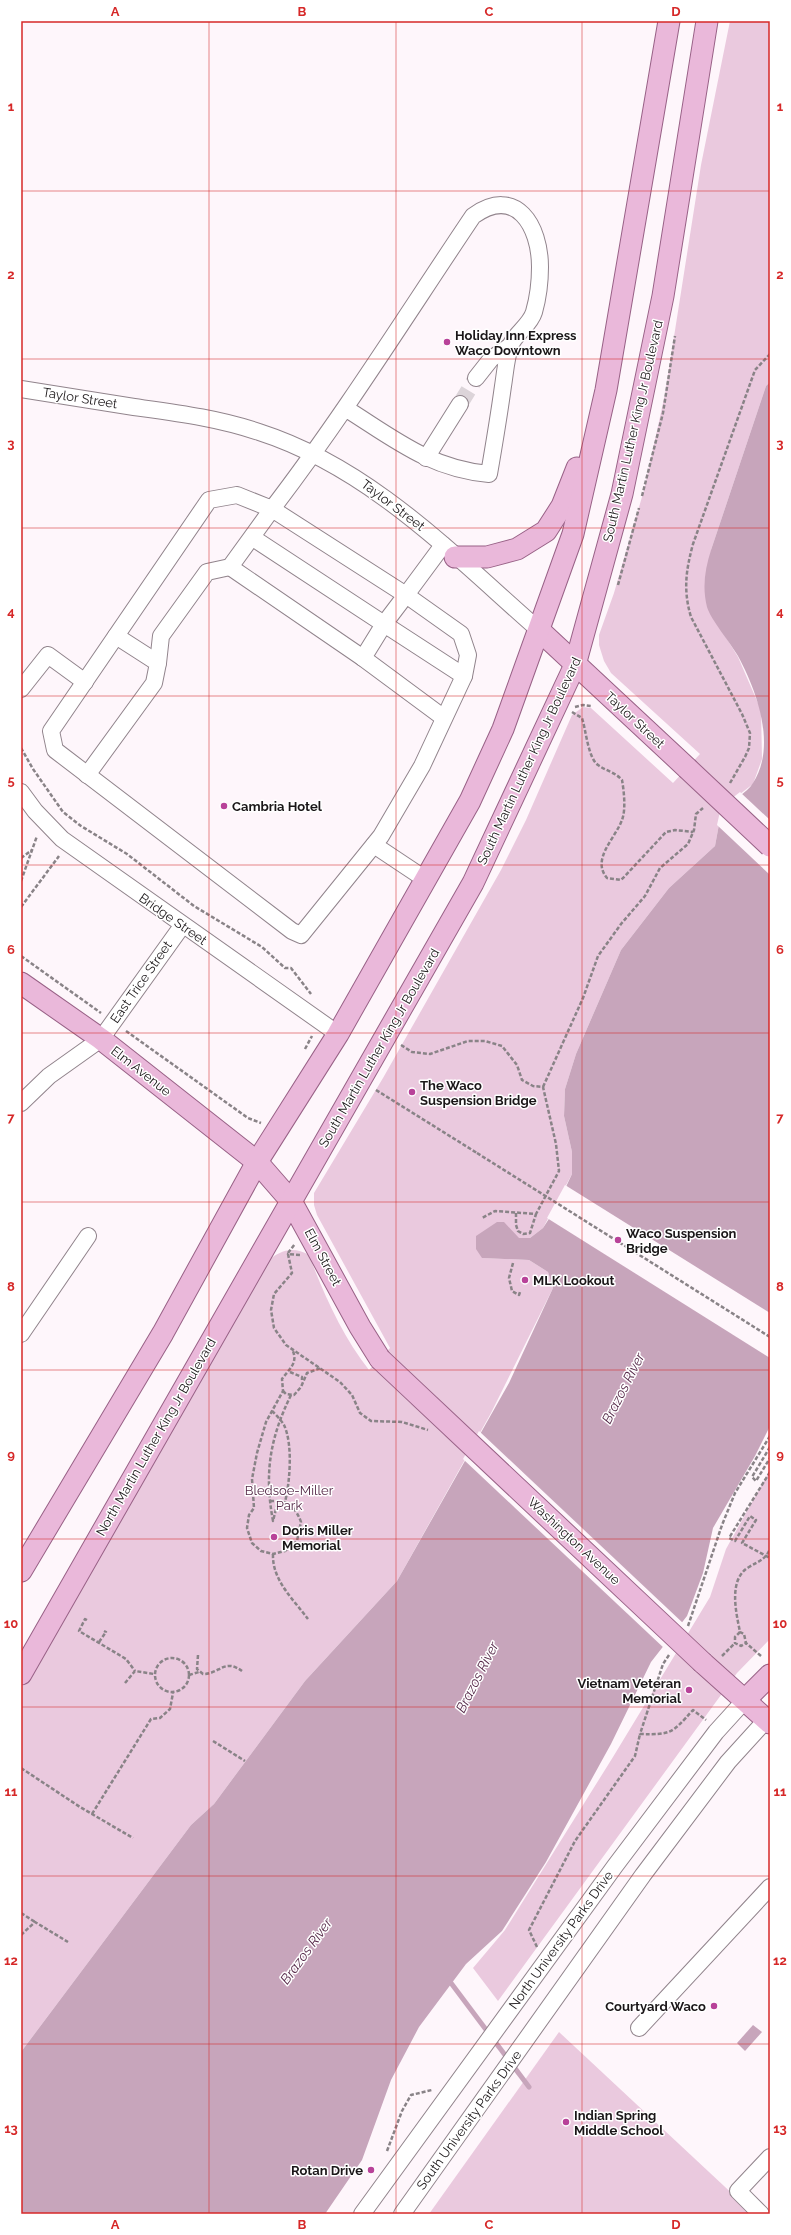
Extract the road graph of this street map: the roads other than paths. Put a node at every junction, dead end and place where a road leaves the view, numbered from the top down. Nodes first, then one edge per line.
1 (669, 21) edge
2 (706, 21) edge
3 (510, 346) junction
4 (476, 378) tunnel mouth
5 (21, 389) edge
6 (606, 390) junction
7 (460, 404) tunnel mouth
8 (345, 408) junction
9 (314, 455) junction
10 (426, 458) junction
11 (272, 509) junction
12 (253, 538) junction
13 (449, 551) junction
14 (230, 567) junction
15 (406, 595) junction
16 (384, 624) junction
17 (540, 631) junction
18 (116, 636) junction
19 (363, 658) junction
20 (158, 663) junction
21 (575, 665) junction
22 (464, 676) junction
23 (85, 682) junction
24 (21, 689) edge
25 (444, 718) junction
26 (87, 775) junction
27 (21, 792) edge
28 (374, 845) junction
29 (770, 846) edge
30 (425, 879) junction
31 (182, 926) junction
32 (21, 983) edge
33 (338, 1034) junction
34 (101, 1039) junction
35 (21, 1103) edge
36 (257, 1162) junction
37 (291, 1201) junction
38 (88, 1236) dead end
39 (21, 1334) edge
40 (380, 1359) joint
41 (21, 1571) edge
42 (28, 1646) edge
43 (21, 1674) edge
44 (770, 1675) edge
45 (746, 1699) junction
46 (769, 1719) edge
47 (770, 1887) edge
48 (639, 2028) dead end
49 (770, 2157) edge
50 (362, 2214) edge
51 (402, 2214) edge
52 (761, 2214) edge

1 - 6 main road
2 - 21 main road, South Martin Luther King Jr Boulevard
3 - 4 street
3 - 8 street
3 - 10 street
5 - 9 street, Taylor Street
6 - 13 main road
6 - 17 main road
7 - 10 street
8 - 9 street
8 - 10 street
9 - 11 street
9 - 13 street, Taylor Street
11 - 12 street
11 - 15 street
11 - 18 street
12 - 14 street
12 - 16 street
13 - 15 street
13 - 17 street, Taylor Street
14 - 19 street
14 - 20 street
15 - 16 street
15 - 22 street
16 - 19 street
16 - 22 street
17 - 21 main road, Taylor Street
17 - 30 main road
18 - 20 street
18 - 23 street
19 - 25 street
20 - 26 street
21 - 29 main road, Taylor Street, bridge
21 - 37 main road, South Martin Luther King Jr Boulevard
22 - 25 street
23 - 24 street
23 - 26 street
25 - 28 street
26 - 28 street
27 - 31 street, Bridge Street
28 - 30 street
30 - 33 main road
31 - 33 street, Bridge Street
31 - 34 street, East Trice Street
32 - 34 main road, Elm Avenue
33 - 36 main road
34 - 35 street, East Trice Street
34 - 36 main road, Elm Avenue
36 - 37 main road, Elm Street
36 - 41 main road
37 - 40 main road, Elm Street
37 - 42 main road, North Martin Luther King Jr Boulevard
38 - 39 street
40 - 45 main road, Washington Avenue, bridge
42 - 43 main road, North Martin Luther King Jr Boulevard
44 - 45 main road, North University Parks Drive
45 - 46 main road, Washington Avenue
45 - 50 street, North University Parks Drive
46 - 51 street, South University Parks Drive
47 - 48 street
49 - 52 street

